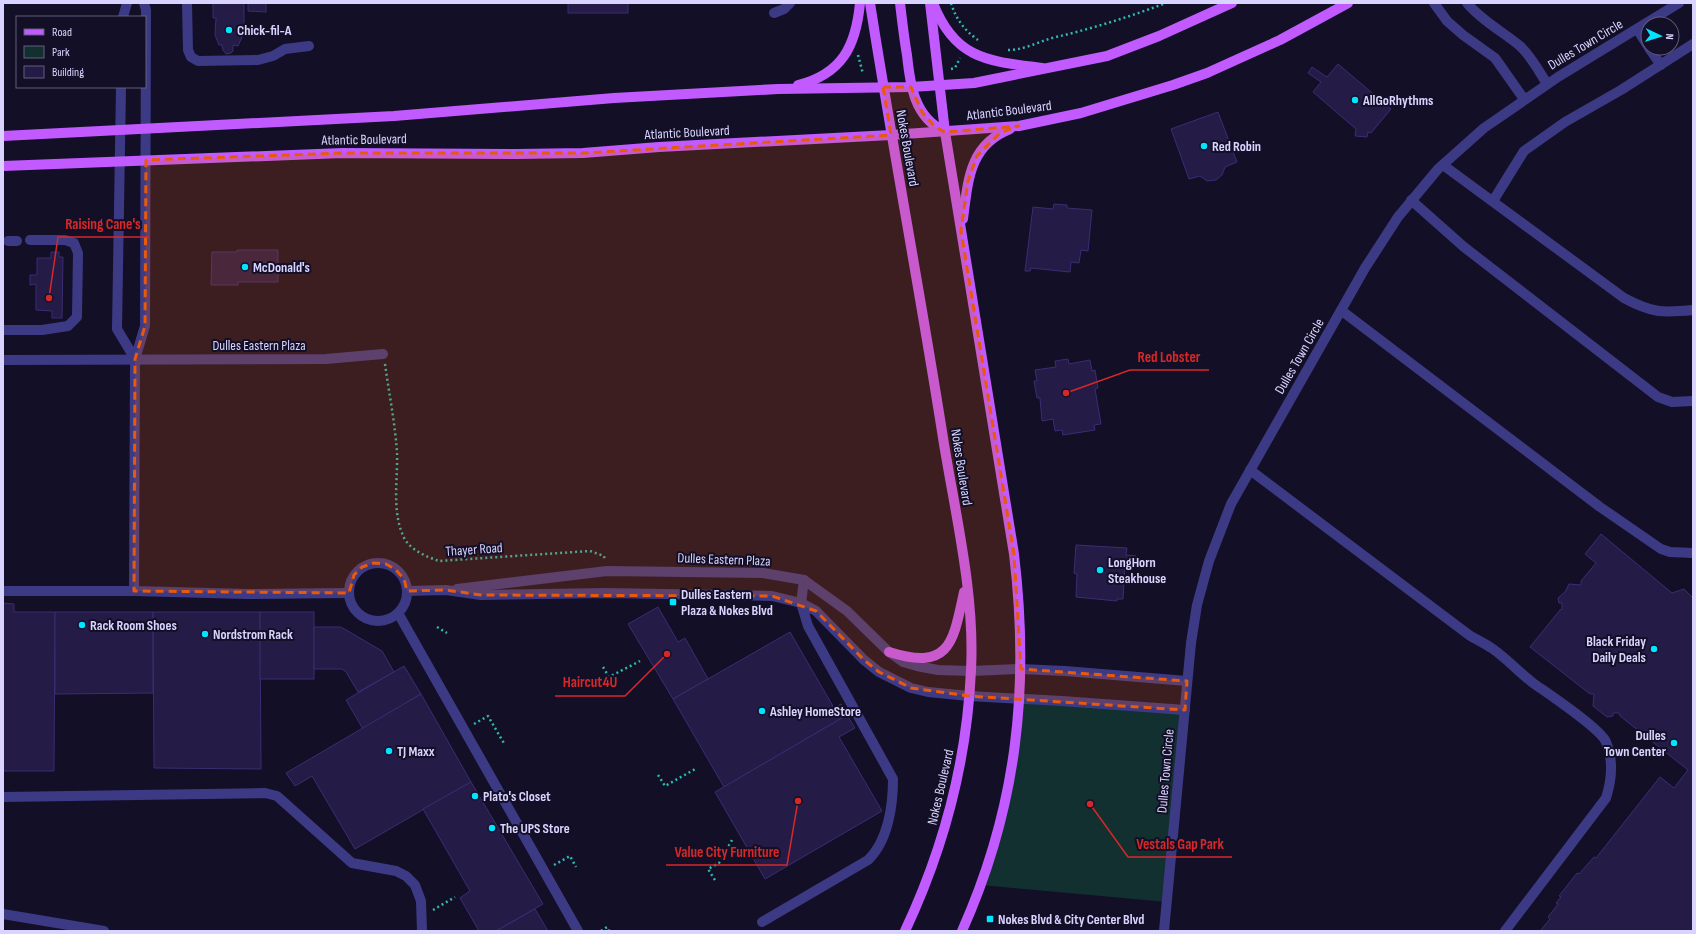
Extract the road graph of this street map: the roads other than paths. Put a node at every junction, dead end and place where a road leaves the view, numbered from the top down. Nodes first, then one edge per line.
1 (127, 3) edge
2 (144, 3) edge
3 (187, 3) edge
4 (790, 3) edge
5 (860, 3) edge
6 (870, 3) edge
7 (900, 3) edge
8 (930, 3) edge
9 (933, 3) edge
10 (1232, 3) edge
11 (1348, 3) edge
12 (1434, 3) edge
13 (1467, 3) edge
14 (1680, 3) edge
15 (774, 12) dead end
16 (123, 16) edge
17 (1637, 29) junction
18 (1640, 34) edge
19 (1693, 44) edge
20 (309, 46) dead end
21 (1655, 56) edge
22 (1661, 65) junction
23 (1050, 69) junction
24 (1547, 84) junction
25 (940, 86) junction
26 (884, 87) junction
27 (911, 87) junction
28 (121, 88) edge
29 (778, 90) junction
30 (1524, 99) junction
31 (1019, 126) junction
32 (147, 130) junction
33 (120, 131) junction
34 (945, 132) junction
35 (891, 135) junction
36 (3, 136) edge
37 (146, 160) junction
38 (120, 161) junction
39 (1443, 165) junction
40 (3, 166) edge
41 (1411, 200) junction
42 (1493, 201) junction
43 (961, 231) junction
44 (30, 240) dead end
45 (1342, 310) junction
46 (1693, 310) edge
47 (3, 330) edge
48 (383, 354) road end
49 (135, 359) junction
50 (3, 360) edge
51 (1693, 401) edge
52 (1250, 470) junction
53 (1693, 553) edge
54 (804, 580) junction
55 (966, 584) junction
56 (3, 590) edge
57 (446, 590) junction
58 (134, 591) junction
59 (407, 591) junction
60 (349, 593) junction
61 (801, 603) junction
62 (398, 613) junction
63 (888, 652) junction
64 (1022, 669) junction
65 (971, 671) junction
66 (1187, 681) junction
67 (969, 696) junction
68 (1020, 699) junction
69 (1185, 710) junction
70 (3, 797) edge
71 (3, 914) edge
72 (762, 922) dead end
73 (104, 931) edge
74 (422, 931) edge
75 (578, 931) edge
76 (905, 931) edge
77 (962, 931) edge
78 (1164, 931) edge
79 (1505, 931) edge

1 - 16 street
2 - 32 street
3 - 20 street
4 - 15 street
5 - 29 main road
6 - 26 main road, Nokes Boulevard
7 - 27 main road
8 - 25 main road
9 - 23 main road
10 - 23 main road, Atlantic Boulevard
11 - 31 main road, Atlantic Boulevard
12 - 30 street
13 - 24 street, Dulles Town Circle
14 - 17 street, Dulles Town Circle
17 - 18 street
17 - 24 street, Dulles Town Circle
19 - 22 street
21 - 22 street
22 - 42 street
23 - 25 main road, Atlantic Boulevard
24 - 30 street, Dulles Town Circle
25 - 27 main road, Atlantic Boulevard
25 - 34 main road
26 - 27 main road, Atlantic Boulevard
26 - 29 main road, Atlantic Boulevard
26 - 35 main road, Nokes Boulevard
27 - 34 main road
28 - 33 street
29 - 32 main road, Atlantic Boulevard
30 - 39 street, Dulles Town Circle
31 - 34 main road, Atlantic Boulevard
31 - 43 main road
32 - 33 main road, Atlantic Boulevard
32 - 37 street
33 - 36 main road, Atlantic Boulevard
33 - 38 street
34 - 35 main road, Atlantic Boulevard
34 - 43 main road
35 - 37 main road, Atlantic Boulevard
35 - 55 main road, Nokes Boulevard
37 - 38 main road, Atlantic Boulevard
37 - 49 street
38 - 40 main road, Atlantic Boulevard
38 - 49 street
39 - 41 street, Dulles Town Circle
39 - 42 street
41 - 45 street, Dulles Town Circle
41 - 51 street
42 - 46 street
43 - 64 main road
44 - 47 street
45 - 52 street, Dulles Town Circle
45 - 53 street
48 - 49 street, Dulles Eastern Plaza
49 - 50 street, Dulles Eastern Plaza
49 - 58 street
52 - 66 street, Dulles Town Circle
52 - 79 street
54 - 57 street, Dulles Eastern Plaza
54 - 61 street
54 - 63 street, Dulles Eastern Plaza
55 - 63 main road
55 - 65 main road, Nokes Boulevard
56 - 58 street
57 - 59 street, Dulles Eastern Plaza
57 - 61 street, Dulles Eastern Plaza
58 - 60 street
59 - 60 street
59 - 62 street
60 - 62 street
61 - 67 street, Dulles Eastern Plaza
61 - 72 street
62 - 75 street
63 - 65 street, Dulles Eastern Plaza
64 - 65 street
64 - 66 street
64 - 68 main road
65 - 67 main road, Nokes Boulevard
66 - 69 street, Dulles Town Circle
67 - 68 street, Dulles Town Circle
67 - 76 main road, Nokes Boulevard
68 - 69 street, Dulles Town Circle
68 - 77 main road
69 - 78 street, Dulles Town Circle
70 - 74 street
71 - 73 street

